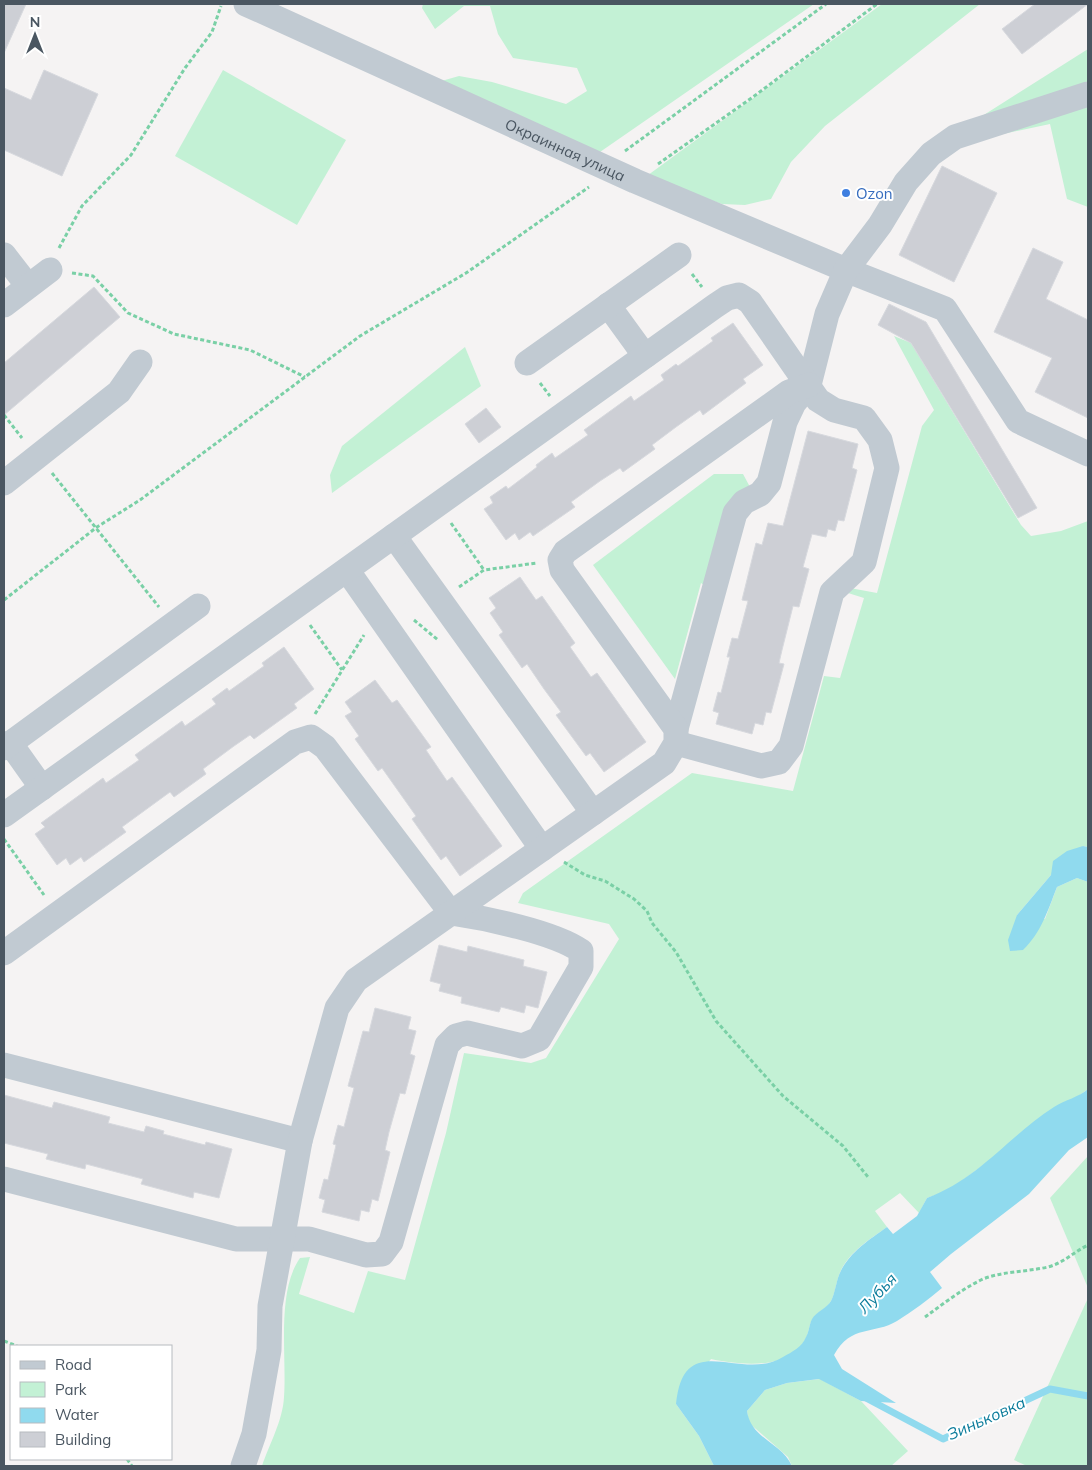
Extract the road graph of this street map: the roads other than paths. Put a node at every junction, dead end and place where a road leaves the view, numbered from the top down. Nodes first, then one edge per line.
1 (246, 4) edge
2 (1088, 94) edge
3 (679, 255) road end
4 (4, 256) edge
5 (50, 270) road end
6 (846, 270) junction
7 (28, 286) junction
8 (4, 305) edge
9 (608, 305) junction
10 (645, 356) junction
11 (140, 362) dead end
12 (527, 363) road end
13 (809, 385) junction
14 (1088, 454) edge
15 (4, 484) edge
16 (394, 536) junction
17 (347, 570) junction
18 (198, 606) dead end
19 (676, 736) junction
20 (7, 746) edge
21 (42, 788) junction
22 (593, 813) junction
23 (4, 816) edge
24 (542, 849) junction
25 (451, 913) junction
26 (4, 953) edge
27 (4, 1065) edge
28 (300, 1141) junction
29 (4, 1179) edge
30 (282, 1239) junction
31 (243, 1466) edge

1 - 6 street, Окраинная улица
2 - 6 street
3 - 9 street
4 - 7 street
5 - 7 street
6 - 13 street
6 - 14 street, Окраинная улица
7 - 8 street
9 - 10 street
9 - 12 street
10 - 13 street
10 - 16 street
11 - 15 street
13 - 19 street
13 - 19 street
13 - 19 street
16 - 17 street
16 - 22 street
17 - 21 street
17 - 24 street
18 - 20 street
19 - 22 street
20 - 21 street
21 - 23 street
22 - 24 street
24 - 25 street
25 - 26 street
25 - 28 street
25 - 30 street
27 - 28 street
28 - 30 street
29 - 30 street
30 - 31 street

